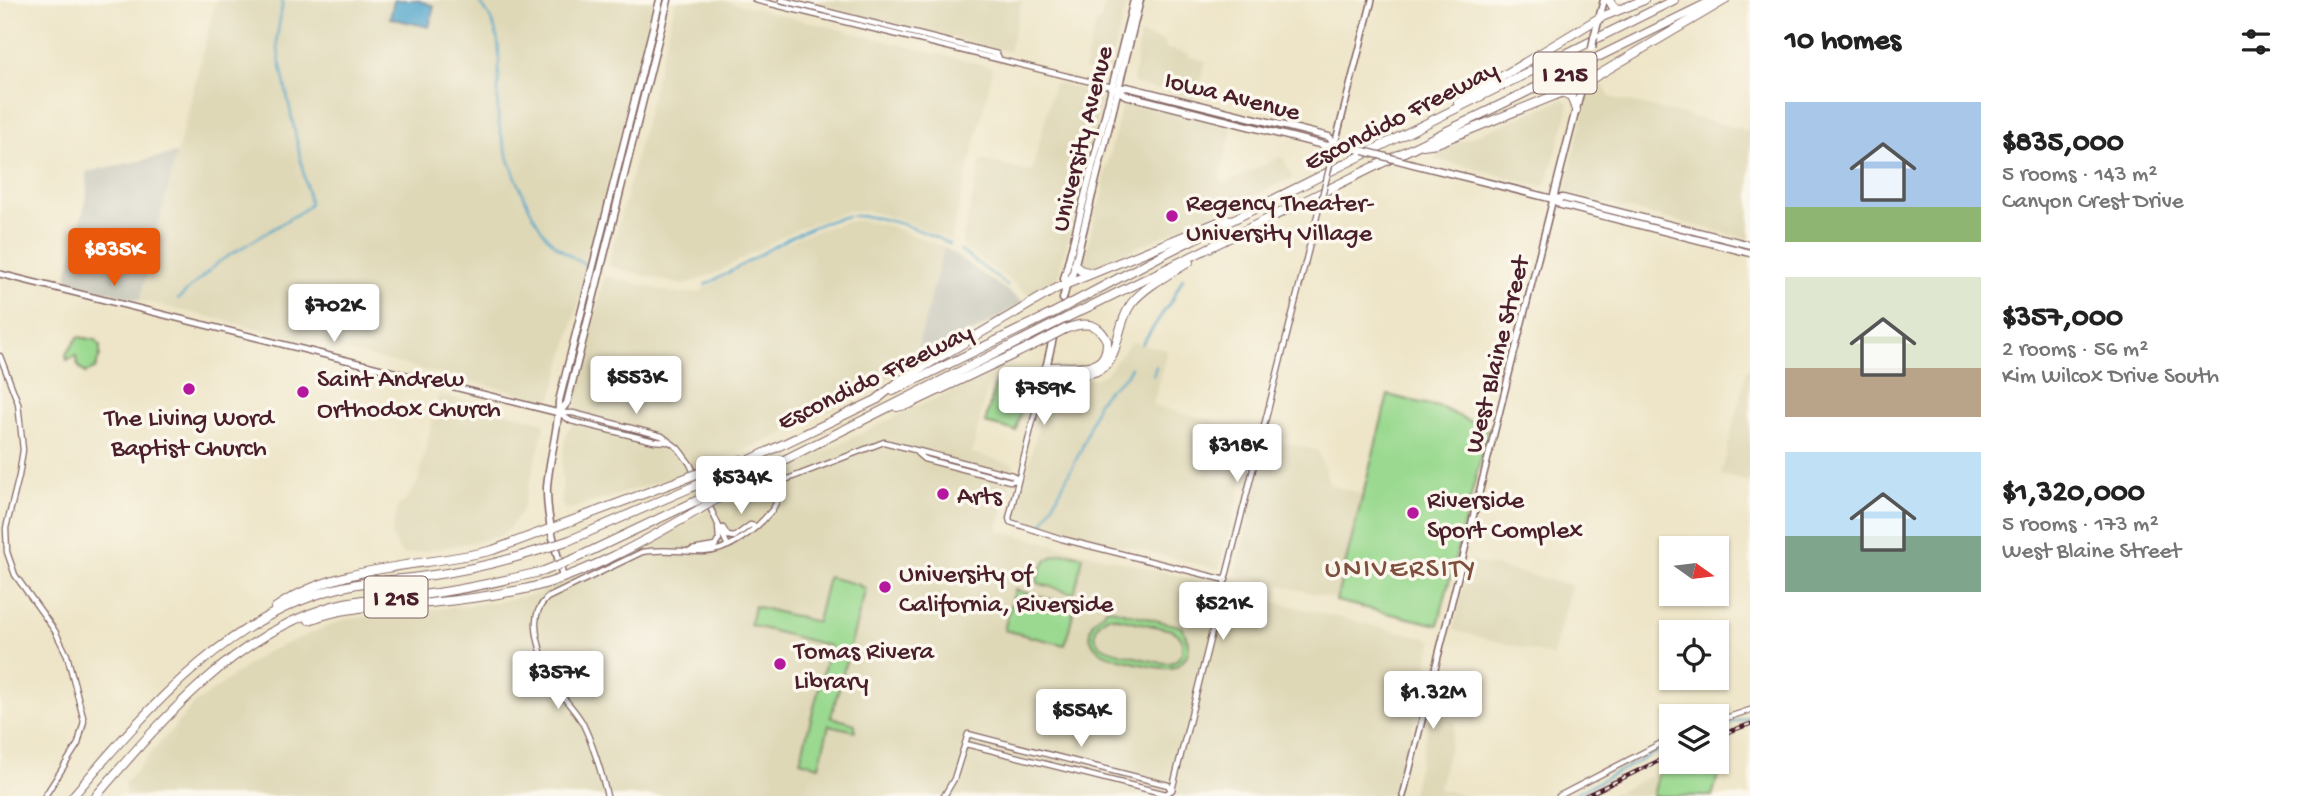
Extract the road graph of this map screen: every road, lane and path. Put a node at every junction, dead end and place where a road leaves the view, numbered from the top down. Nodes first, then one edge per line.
1 (660, 0) edge
2 (668, 0) edge
3 (755, 0) edge
4 (781, 0) edge
5 (1135, 0) edge
6 (1140, 0) edge
7 (1372, 0) edge
8 (1604, 0) edge
9 (1609, 0) edge
10 (1644, 0) edge
11 (1674, 0) edge
12 (1714, 0) edge
13 (1725, 0) edge
14 (1132, 8) junction
15 (1621, 9) junction
16 (1598, 21) junction
17 (1133, 33) junction
18 (999, 58) junction
19 (1584, 80) junction
20 (1116, 88) junction
21 (1562, 92) junction
22 (1576, 110) junction
23 (1411, 132) junction
24 (1335, 144) junction
25 (1416, 146) junction
26 (1553, 199) junction
27 (1276, 200) junction
28 (1218, 243) junction
29 (1750, 245) edge
30 (1750, 253) edge
31 (1075, 265) junction
32 (1092, 273) junction
33 (0, 274) edge
34 (1068, 283) junction
35 (1067, 301) junction
36 (1053, 338) dead end
37 (0, 356) edge
38 (1046, 368) junction
39 (876, 400) junction
40 (881, 412) junction
41 (559, 413) junction
42 (706, 476) junction
43 (1018, 480) junction
44 (698, 505) junction
45 (718, 522) junction
46 (754, 526) junction
47 (551, 527) junction
48 (728, 546) junction
49 (684, 551) junction
50 (563, 578) junction
51 (1226, 580) junction
52 (253, 624) junction
53 (254, 641) junction
54 (1750, 710) edge
55 (1729, 717) edge
56 (966, 744) junction
57 (1659, 744) edge
58 (1172, 790) junction
59 (45, 796) edge
60 (73, 796) edge
61 (96, 796) edge
62 (607, 796) edge
63 (944, 796) edge
64 (1403, 796) edge
65 (1559, 796) edge

1 - 41 main road
2 - 41 main road
3 - 18 street, Iowa Avenue
4 - 18 street, Iowa Avenue
5 - 14 main road, University Avenue
6 - 17 main road, University Avenue
7 - 24 main road
8 - 16 main road, West Blaine Street
9 - 15 highway
10 - 15 highway
11 - 23 highway, Escondido Freeway / I 215
12 - 25 highway, Escondido Freeway / I 215
13 - 19 highway
14 - 17 main road
14 - 20 main road, University Avenue
15 - 16 highway
16 - 19 main road, West Blaine Street, bridge
16 - 23 highway
17 - 20 main road, University Avenue
18 - 20 street, Iowa Avenue
19 - 21 highway
19 - 22 main road, West Blaine Street
20 - 24 main road, Iowa Avenue
20 - 31 main road, University Avenue
20 - 34 main road, University Avenue
21 - 22 highway
21 - 25 highway
22 - 26 main road, West Blaine Street
23 - 27 highway, Escondido Freeway / I 215
24 - 26 main road, Iowa Avenue, bridge
24 - 51 street, bridge
25 - 28 highway, Escondido Freeway / I 215
26 - 29 main road, Iowa Avenue
26 - 30 main road, Iowa Avenue
26 - 64 main road, West Blaine Street
27 - 32 highway
27 - 35 highway, Escondido Freeway / I 215
28 - 38 highway
28 - 40 highway, Escondido Freeway / I 215, bridge
31 - 32 highway
31 - 34 main road, University Avenue
32 - 34 highway
33 - 41 main road
34 - 35 main road, University Avenue
34 - 39 highway
35 - 39 highway, Escondido Freeway / I 215, bridge
36 - 38 main road
37 - 59 street
38 - 40 highway, bridge
38 - 43 street
39 - 42 highway, Escondido Freeway / I 215
40 - 44 highway, Escondido Freeway / I 215, bridge
41 - 45 street
41 - 47 main road
42 - 47 highway, bridge
42 - 52 highway, Escondido Freeway / I 215, bridge
43 - 46 street
43 - 51 street
44 - 50 highway
44 - 53 highway, Escondido Freeway / I 215, bridge
45 - 46 street
45 - 48 street
45 - 49 street
46 - 48 street
47 - 50 main road
47 - 52 highway
48 - 49 street
49 - 62 street
50 - 53 highway
51 - 58 street
52 - 60 highway, Escondido Freeway / I 215
53 - 61 highway, Escondido Freeway / I 215
54 - 55 street
56 - 58 street
56 - 58 street
56 - 63 street
57 - 65 street

